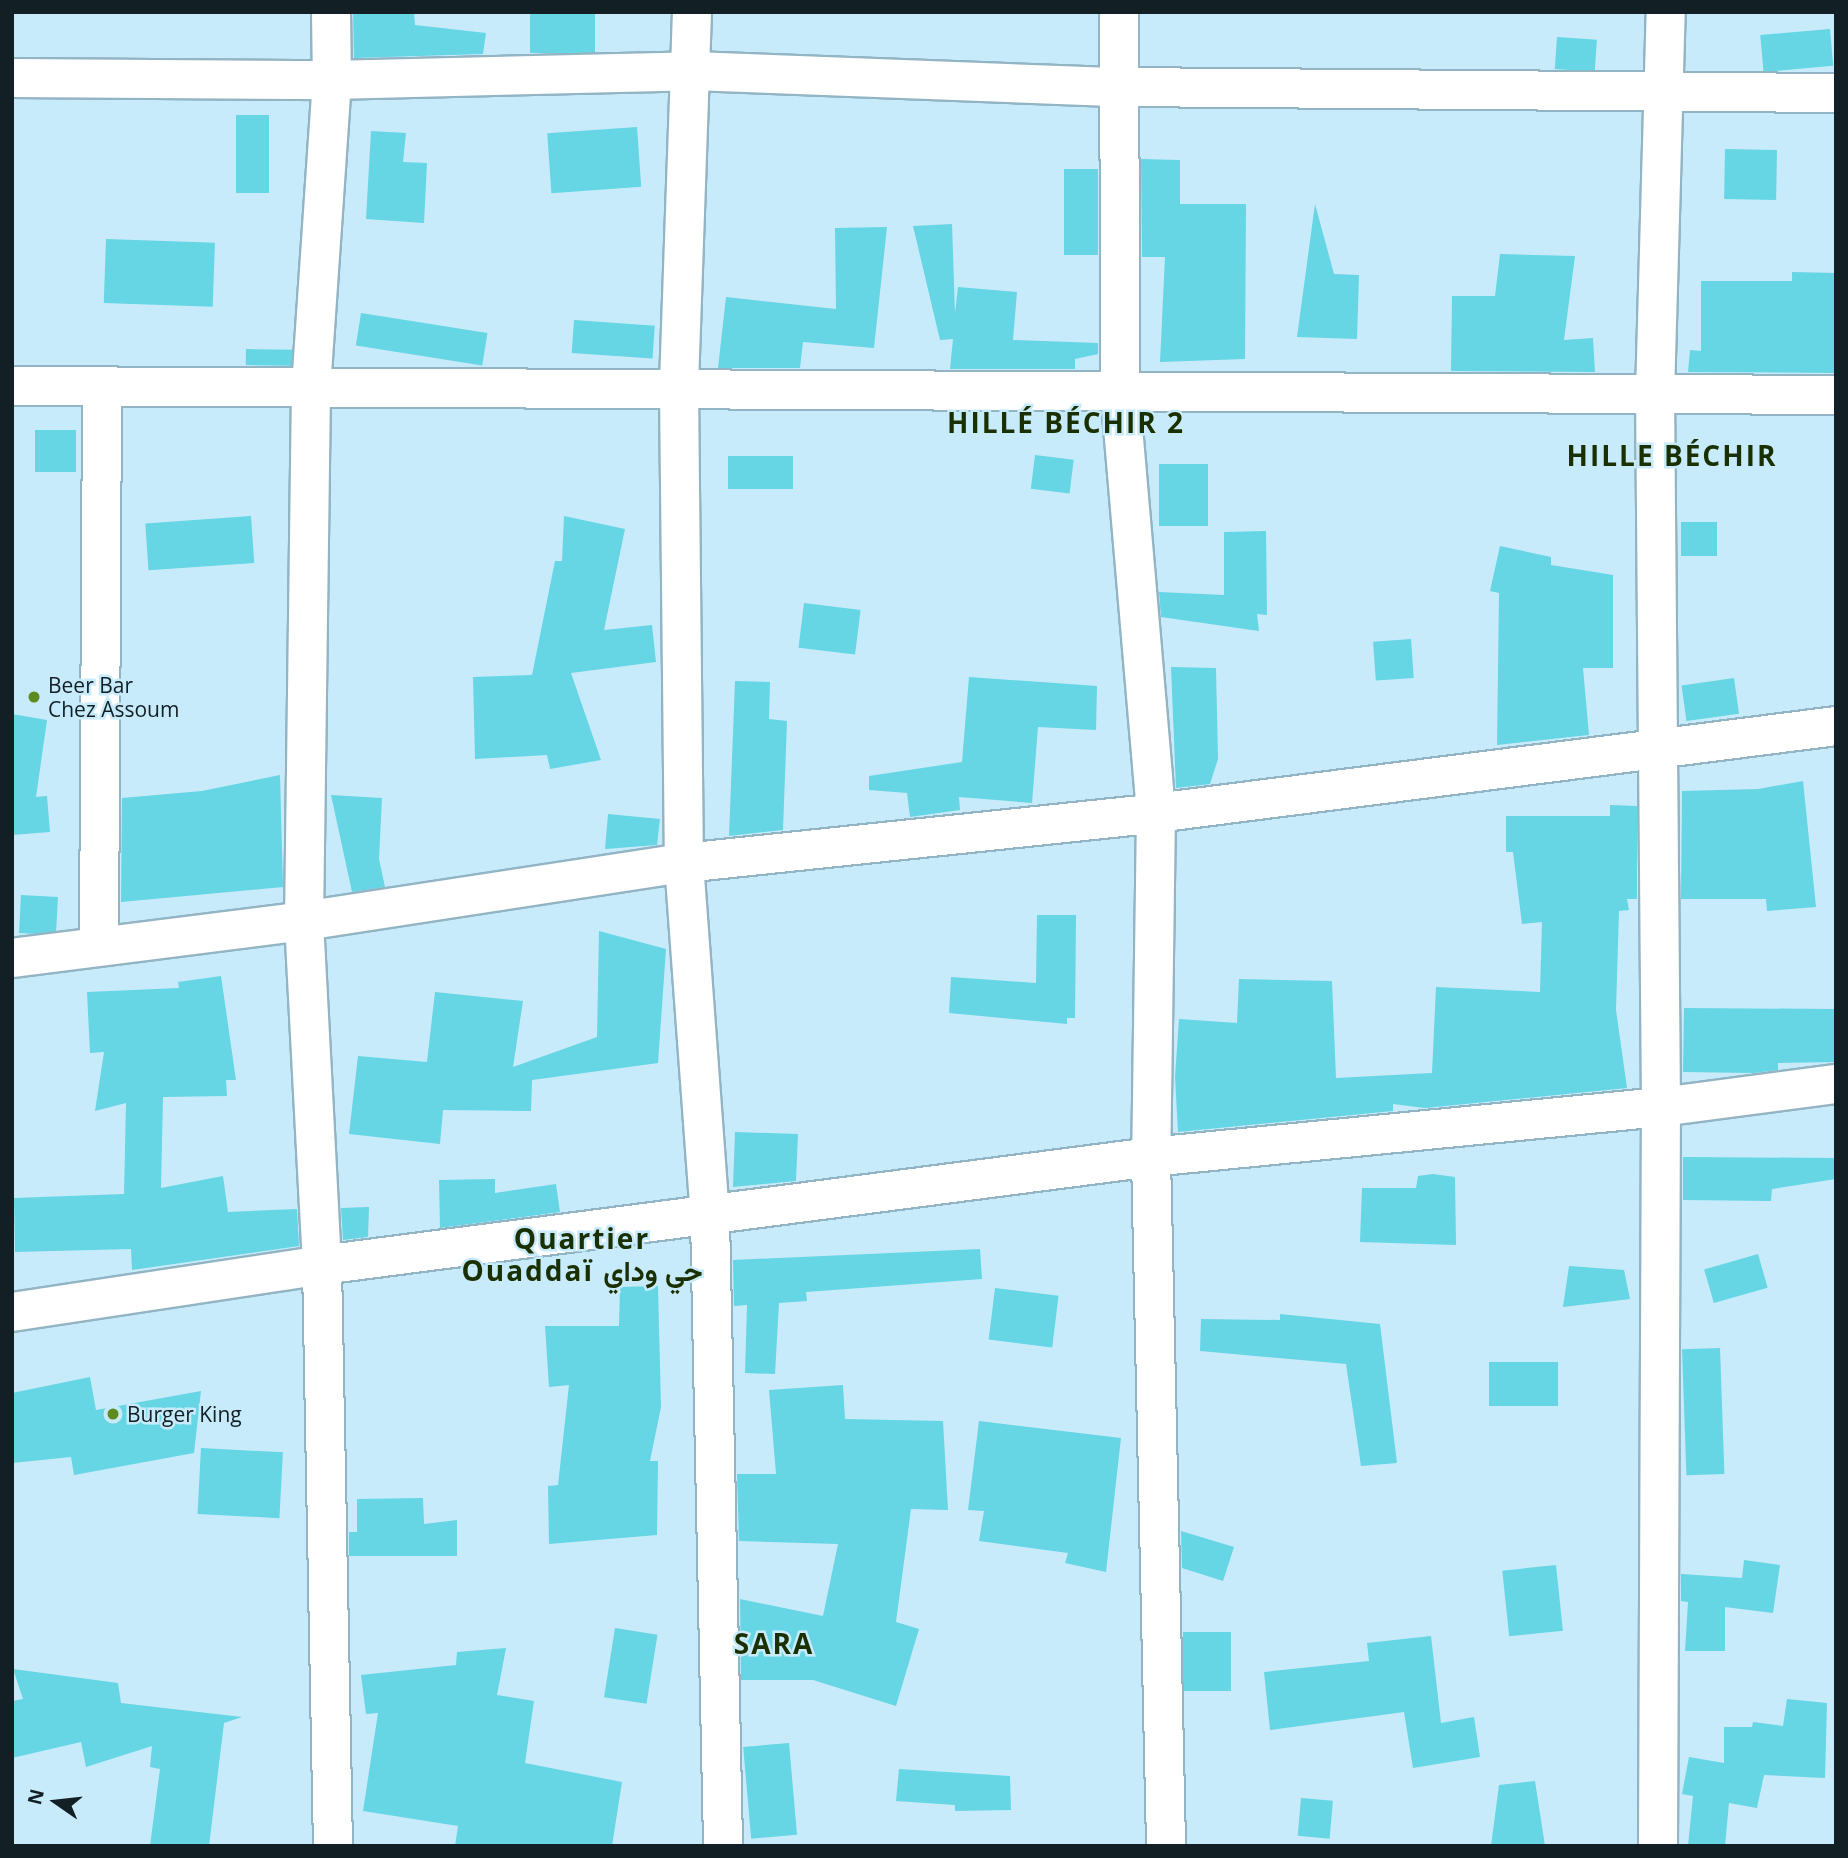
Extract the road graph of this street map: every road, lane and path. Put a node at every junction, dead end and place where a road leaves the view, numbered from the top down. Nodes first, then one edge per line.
1 (331, 12) edge
2 (692, 12) edge
3 (1119, 12) edge
4 (1665, 12) edge
5 (693, 71) junction
6 (12, 78) edge
7 (332, 80) junction
8 (1119, 87) junction
9 (1663, 92) junction
10 (1836, 93) edge
11 (12, 386) edge
12 (102, 387) junction
13 (311, 388) junction
14 (679, 390) junction
15 (1120, 392) junction
16 (1655, 395) junction
17 (1836, 395) edge
18 (1836, 726) edge
19 (1658, 746) junction
20 (1156, 813) junction
21 (684, 863) junction
22 (303, 921) junction
23 (99, 946) junction
24 (12, 958) edge
25 (1836, 1084) edge
26 (1661, 1107) junction
27 (1151, 1157) junction
28 (710, 1218) junction
29 (322, 1265) junction
30 (12, 1312) edge
31 (333, 1846) edge
32 (723, 1846) edge
33 (1166, 1846) edge
34 (1658, 1846) edge

1 - 7 street
2 - 5 street
3 - 8 street
4 - 9 street
5 - 7 street
5 - 8 street
5 - 14 street
6 - 7 street
7 - 13 street
8 - 9 street
8 - 15 street
9 - 10 street
9 - 16 street
11 - 12 street
12 - 13 street
12 - 23 street
13 - 14 street
13 - 22 street
14 - 15 street
14 - 21 street
15 - 16 street
15 - 20 street
16 - 17 street
16 - 19 street
18 - 19 street
19 - 20 street
19 - 26 street
20 - 21 street
20 - 27 street
21 - 22 street
21 - 28 street
22 - 23 street
22 - 29 street
23 - 24 street
25 - 26 street
26 - 27 street
26 - 34 street
27 - 28 street
27 - 33 street
28 - 29 street
28 - 32 street
29 - 30 street
29 - 31 street

